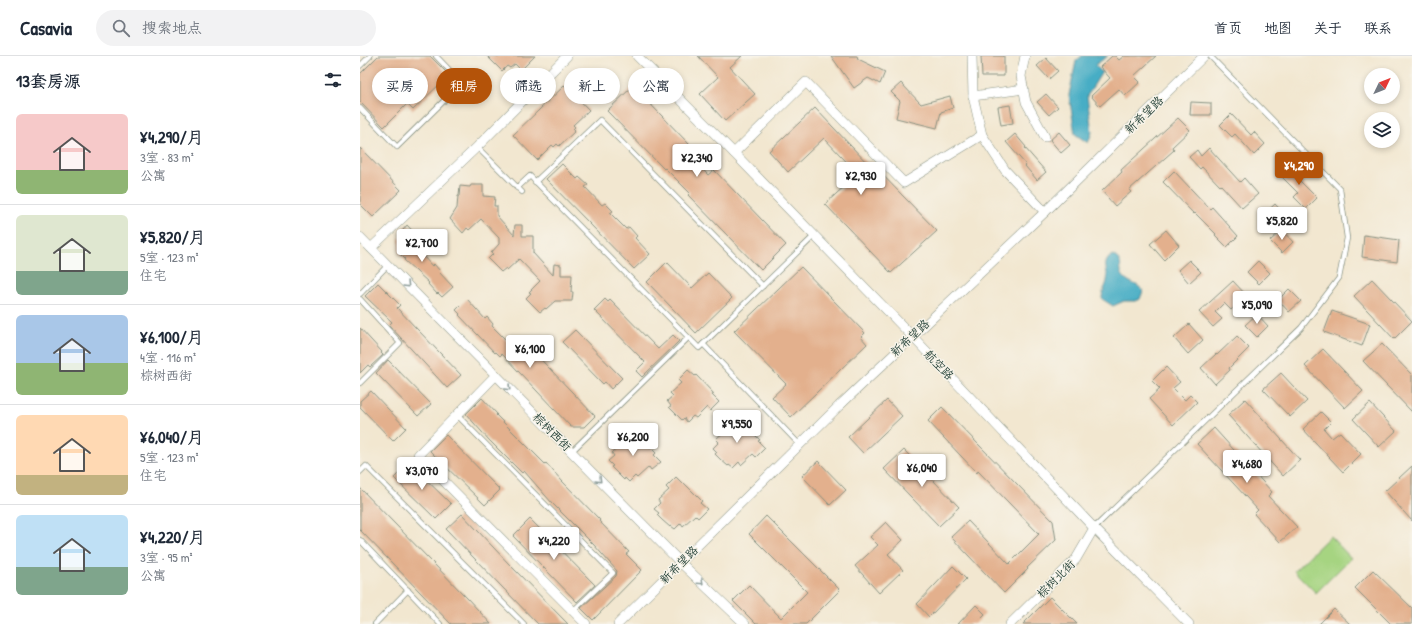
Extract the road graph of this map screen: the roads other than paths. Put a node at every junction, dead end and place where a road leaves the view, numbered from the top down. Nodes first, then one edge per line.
1 (370, 56) edge
2 (436, 56) edge
3 (567, 56) edge
4 (637, 56) edge
5 (972, 56) edge
6 (1025, 56) edge
7 (1204, 56) edge
8 (1210, 56) edge
9 (360, 66) edge
10 (1024, 89) junction
11 (973, 96) junction
12 (360, 108) edge
13 (982, 135) junction
14 (1045, 137) dead end
15 (477, 146) junction
16 (734, 153) junction
17 (535, 182) junction
18 (517, 188) junction
19 (522, 192) dead end
20 (1045, 212) junction
21 (814, 236) junction
22 (360, 237) edge
23 (371, 248) junction
24 (388, 265) junction
25 (763, 286) junction
26 (360, 294) edge
27 (360, 299) edge
28 (912, 336) junction
29 (688, 338) junction
30 (703, 344) junction
31 (496, 375) junction
32 (360, 383) edge
33 (457, 415) junction
34 (800, 445) junction
35 (572, 452) junction
36 (360, 472) edge
37 (1094, 528) junction
38 (360, 540) edge
39 (681, 563) junction
40 (408, 590) junction
41 (573, 611) junction
42 (375, 624) edge
43 (440, 624) edge
44 (524, 624) edge
45 (586, 624) edge
46 (618, 624) edge
47 (746, 624) edge
48 (1010, 624) edge
49 (1190, 624) edge

1 - 9 lane
2 - 12 lane
3 - 15 street
4 - 16 street, 航空路
5 - 11 street
6 - 10 street
7 - 20 street, 新希望路
8 - 37 lane
10 - 11 street
10 - 14 street
11 - 13 street
13 - 16 street
13 - 20 street
15 - 18 lane
15 - 23 street
16 - 21 street, 航空路
17 - 18 lane
17 - 25 lane
17 - 29 lane
18 - 19 lane
20 - 28 street, 新希望路
21 - 25 lane
21 - 28 street, 航空路
22 - 23 street, 棕树西街
23 - 24 street, 棕树西街
24 - 26 lane
24 -> 31 street, 棕树西街
25 - 30 lane
27 - 32 lane
28 - 34 street, 新希望路
28 - 37 street, 航空路
29 - 30 lane
29 - 35 lane
30 - 34 lane
31 - 33 street
31 -> 35 street, 棕树西街
33 - 41 street
33 - 41 lane
34 - 39 street, 新希望路
35 -> 39 street, 棕树西街
36 - 44 lane
37 - 48 street, 棕树北街
37 - 49 street, 航空路
38 - 40 lane
39 - 46 street, 新希望路
39 -> 47 street, 棕树西街
40 - 42 lane
40 - 43 lane
41 - 45 street

